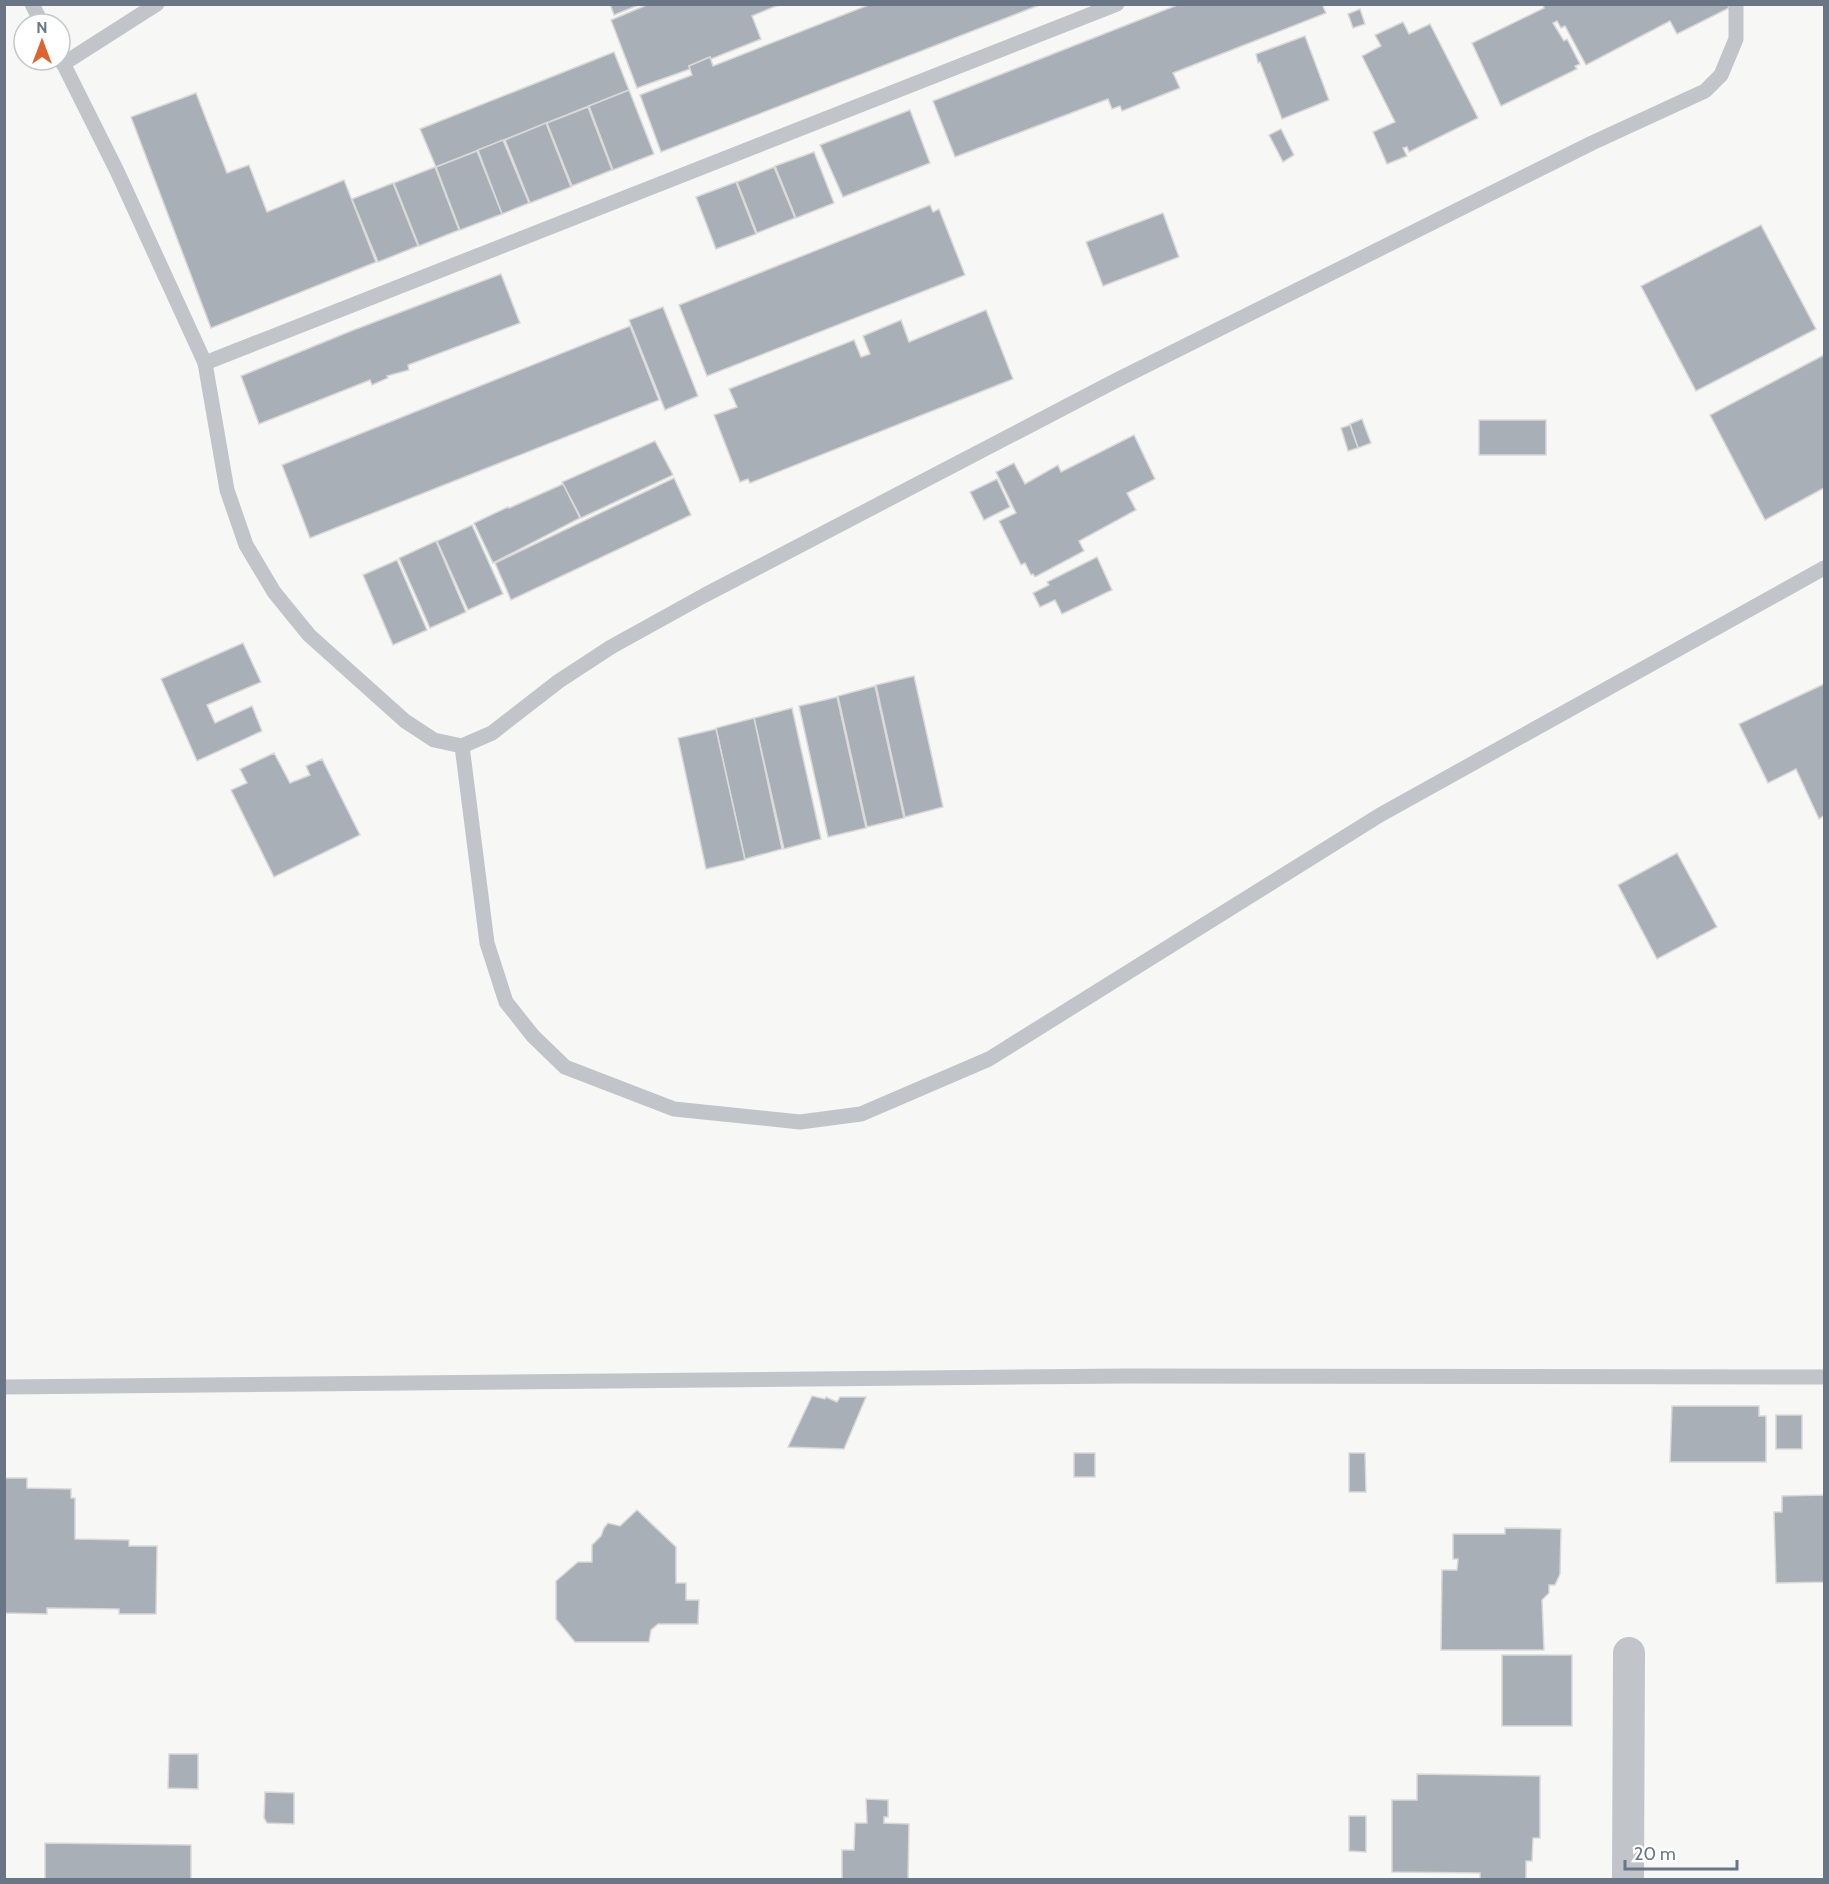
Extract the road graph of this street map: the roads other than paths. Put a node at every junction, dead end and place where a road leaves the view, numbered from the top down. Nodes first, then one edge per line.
1 (157, 4) edge
2 (1117, 4) edge
3 (1736, 4) edge
4 (72, 54) edge
5 (68, 72) edge
6 (206, 363) junction
7 (1824, 568) edge
8 (462, 746) junction
9 (1824, 1377) edge
10 (4, 1387) edge
11 (1629, 1653) dead end
12 (1628, 1880) edge

1 - 4 lane
2 - 6 lane
3 - 8 lane
5 - 6 lane
6 - 8 lane
7 - 8 lane
9 - 10 lane
11 - 12 street

